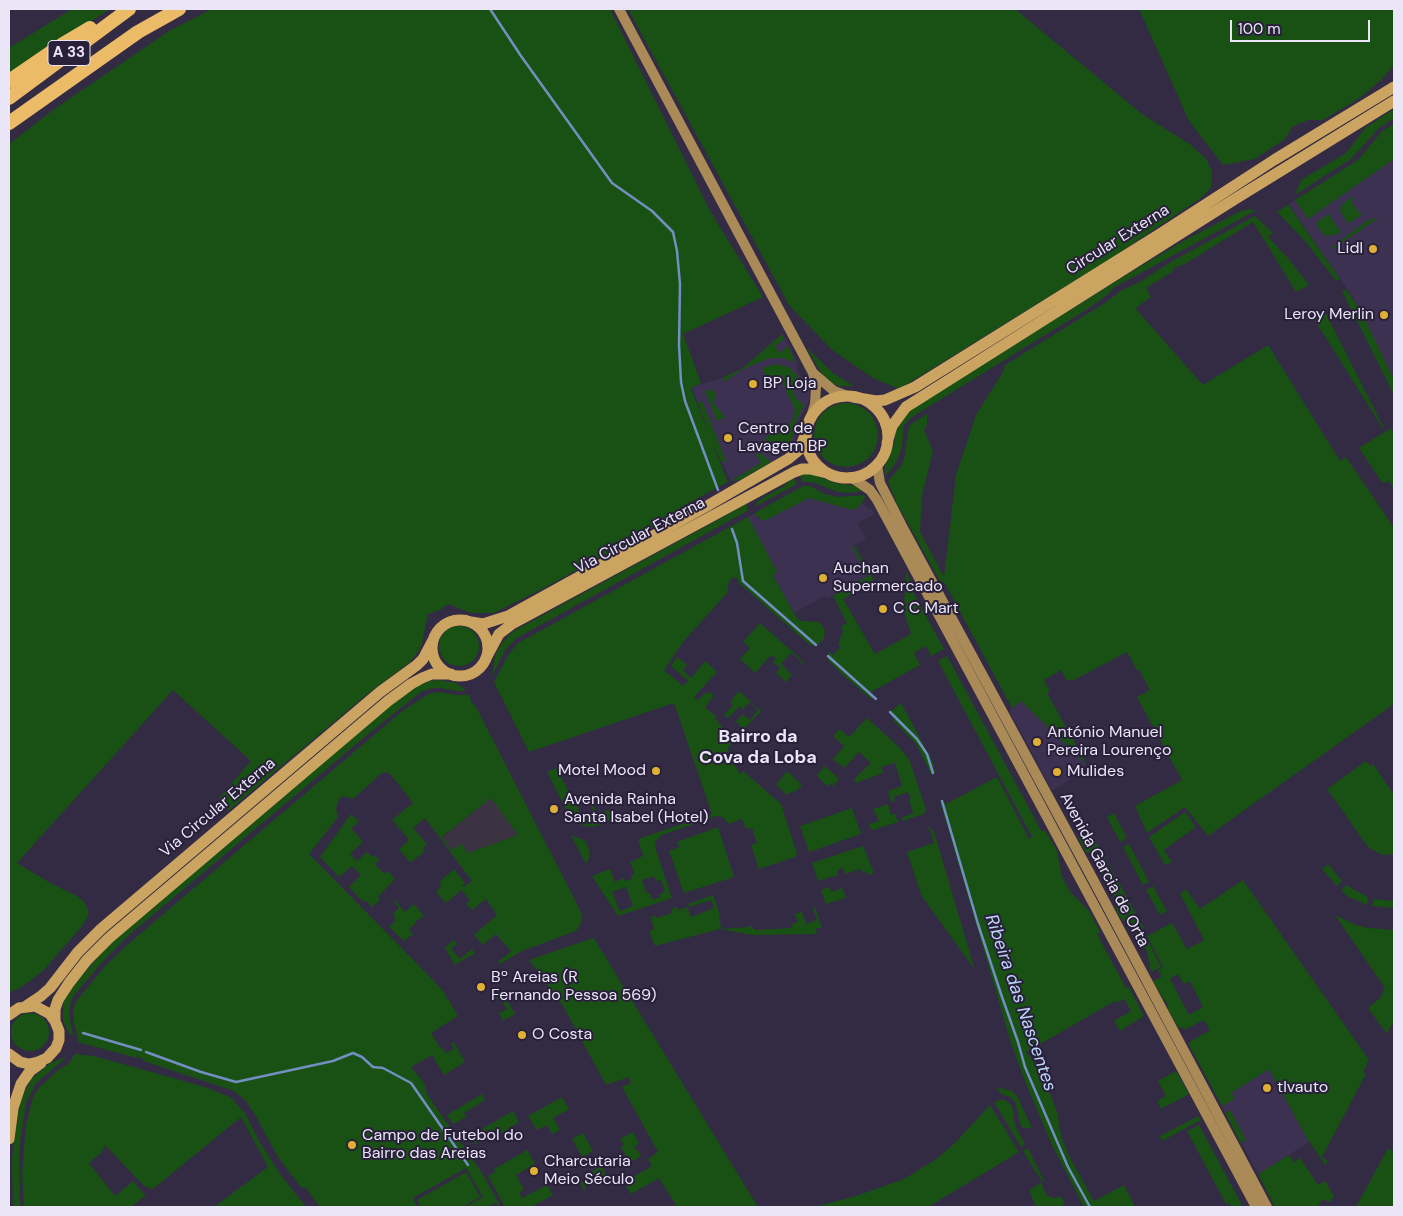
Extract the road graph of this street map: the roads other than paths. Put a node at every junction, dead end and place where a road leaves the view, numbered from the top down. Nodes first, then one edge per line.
1 (127, 9) edge
2 (179, 9) edge
3 (619, 9) edge
4 (1394, 80) edge
5 (9, 81) edge
6 (59, 87) junction
7 (1394, 87) edge
8 (9, 98) edge
9 (1376, 98) junction
10 (1394, 101) edge
11 (9, 123) edge
12 (9, 133) edge
13 (813, 373) junction
14 (850, 396) junction
15 (811, 418) junction
16 (806, 433) junction
17 (887, 443) junction
18 (877, 465) junction
19 (827, 473) junction
20 (850, 478) junction
21 (471, 622) junction
22 (433, 640) junction
23 (485, 660) junction
24 (451, 674) junction
25 (26, 1006) junction
26 (9, 1015) edge
27 (56, 1021) junction
28 (9, 1054) edge
29 (47, 1058) junction
30 (9, 1139) edge
31 (1256, 1207) edge
32 (1267, 1207) edge

1 - 5 highway
1 - 8 highway, A 33
2 - 6 highway, A 33
3 - 13 main road
4 - 9 main road
6 - 11 highway, A 33
6 - 12 highway
7 - 9 main road, Circular Externa
9 - 14 main road, Circular Externa
10 - 17 main road, Circular Externa
13 - 14 main road
13 - 15 main road
14 - 15 main road
14 - 17 main road
15 - 16 main road
16 - 19 main road
16 - 21 main road, Via Circular Externa
17 - 18 main road
18 - 20 main road
18 - 32 main road, Avenida Garcia de Orta
19 - 20 main road
19 - 23 main road, Via Circular Externa
20 - 31 main road, Avenida Garcia de Orta
21 - 22 main road
21 - 23 main road
22 - 24 main road
22 - 25 main road, Via Circular Externa
23 - 24 main road
24 - 27 main road, Via Circular Externa
25 - 26 main road, Via Circular Externa
25 - 27 main road
27 - 29 main road, Via Circular Externa
28 - 29 main road
29 - 30 main road

